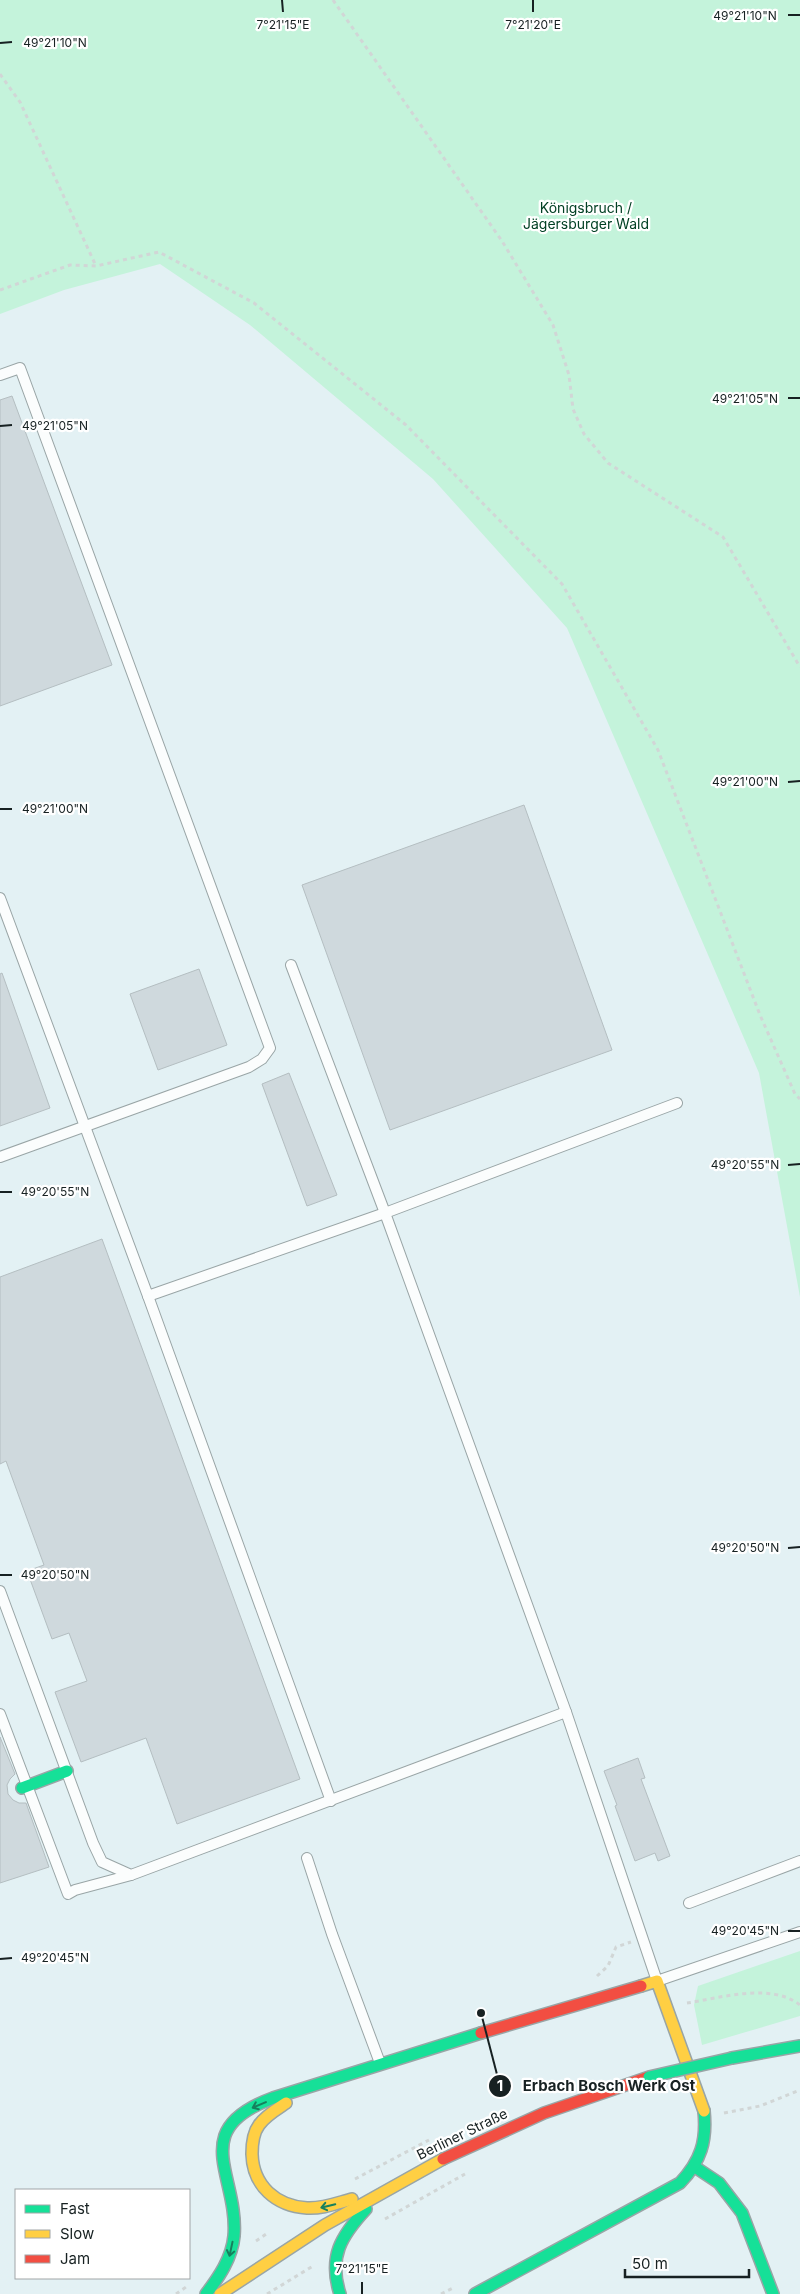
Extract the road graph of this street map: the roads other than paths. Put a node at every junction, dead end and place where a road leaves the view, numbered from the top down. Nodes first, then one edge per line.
1 (0, 375) edge
2 (0, 898) edge
3 (291, 965) dead end
4 (677, 1103) dead end
5 (84, 1126) junction
6 (0, 1157) edge
7 (384, 1213) junction
8 (148, 1296) junction
9 (0, 1591) edge
10 (566, 1712) junction
11 (0, 1714) edge
12 (67, 1771) junction
13 (24, 1787) junction
14 (331, 1801) junction
15 (307, 1858) dead end
16 (800, 1861) edge
17 (131, 1875) junction
18 (689, 1903) dead end
19 (800, 1932) edge
20 (657, 1981) junction
21 (800, 2046) edge
22 (380, 2064) junction
23 (305, 2090) junction
24 (695, 2168) junction
25 (407, 2178) junction
26 (206, 2294) edge
27 (220, 2294) edge
28 (340, 2294) edge
29 (475, 2294) edge
30 (773, 2294) edge

1 - 5 lane
2 - 5 lane
3 - 7 lane
4 - 7 lane
5 - 6 lane
5 - 8 lane
7 - 8 lane
7 - 10 lane
8 - 14 lane
9 - 12 lane
10 - 14 lane
10 - 20 lane
11 - 13 lane
12 - 13 street
12 - 17 lane
13 - 17 lane
14 - 17 lane
15 - 22 lane
16 - 18 lane
19 - 20 lane
20 - 22 street
20 - 24 street
21 - 25 street, Berliner Straße, bridge
22 - 23 street
25 -> 23 street
23 -> 26 street
24 - 29 street
24 - 30 street
25 - 27 street, Berliner Straße
25 - 28 street

